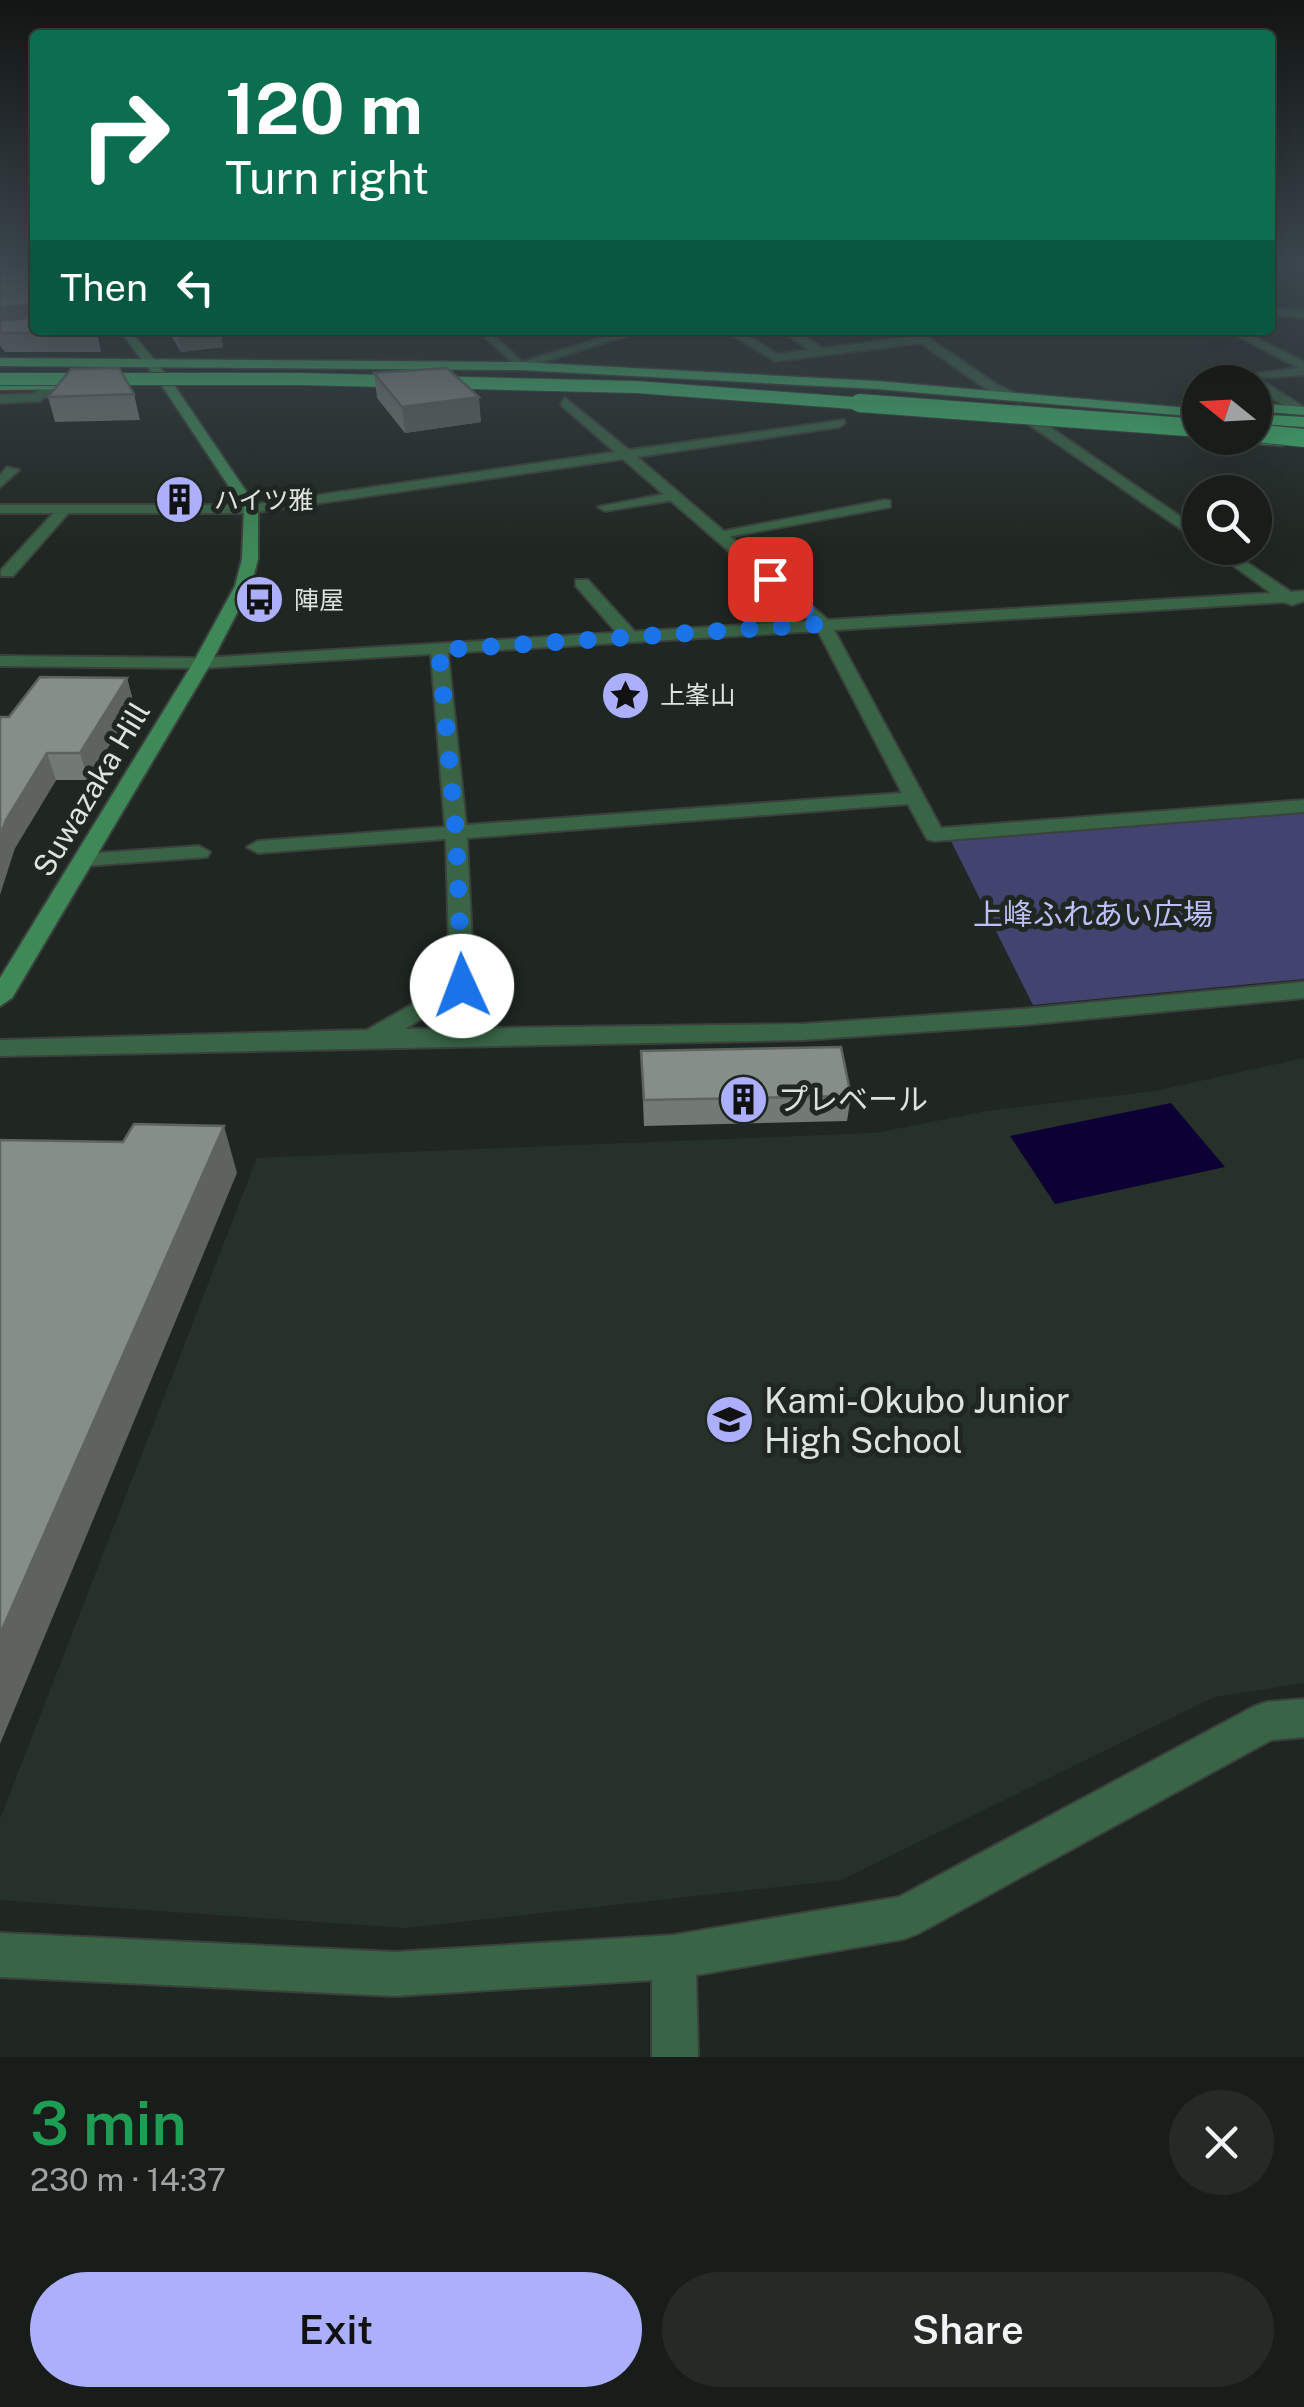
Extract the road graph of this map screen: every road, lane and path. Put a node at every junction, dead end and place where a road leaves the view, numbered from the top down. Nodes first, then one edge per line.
1 (148, 359) edge
2 (513, 359) edge
3 (543, 359) edge
4 (952, 359) edge
5 (151, 362) junction
6 (0, 366) edge
7 (520, 366) junction
8 (1304, 368) edge
9 (1272, 372) edge
10 (0, 382) edge
11 (168, 385) junction
12 (877, 385) junction
13 (52, 386) junction
14 (993, 388) junction
15 (1272, 395) edge
16 (1019, 398) junction
17 (0, 399) edge
18 (565, 402) dead end
19 (1182, 402) edge
20 (1272, 410) edge
21 (1182, 412) edge
22 (1182, 413) edge
23 (1303, 416) edge
24 (1272, 417) edge
25 (1031, 420) junction
26 (839, 423) dead end
27 (1182, 430) edge
28 (1182, 430) edge
29 (1272, 435) edge
30 (1272, 439) edge
31 (1304, 439) edge
32 (627, 454) junction
33 (12, 470) dead end
34 (0, 483) edge
35 (674, 496) junction
36 (885, 504) dead end
37 (605, 507) dead end
38 (251, 508) junction
39 (0, 510) edge
40 (64, 510) junction
41 (1182, 525) edge
42 (718, 534) junction
43 (1244, 565) edge
44 (7, 573) dead end
45 (582, 583) dead end
46 (1295, 596) edge
47 (1304, 609) edge
48 (823, 624) junction
49 (629, 636) junction
50 (439, 650) junction
51 (0, 661) edge
52 (202, 662) junction
53 (912, 798) junction
54 (1304, 806) edge
55 (456, 833) junction
56 (258, 848) dead end
57 (199, 852) dead end
58 (84, 860) junction
59 (1304, 990) edge
60 (0, 998) edge
61 (372, 1038) junction
62 (0, 1048) edge
63 (1304, 1718) edge
64 (0, 1955) edge
65 (674, 1957) junction
66 (675, 2057) edge

1 - 5 main road
2 - 7 street
3 - 7 street
4 - 14 street
5 - 6 highway
5 - 7 highway
5 - 11 main road
6 - 22 highway
7 - 12 highway
8 - 9 street
10 - 13 highway
10 - 27 highway, bridge
11 - 13 highway
11 - 25 highway
11 - 38 main road
12 - 14 highway
12 - 16 highway
13 - 17 street
14 - 16 street
14 - 19 highway
15 - 23 street
16 - 21 highway
18 - 32 street
20 - 23 highway
23 - 24 highway
25 - 28 highway
25 - 41 street
26 - 32 street
29 - 31 highway, bridge
30 - 31 highway
32 - 35 street
32 - 38 street
33 - 34 street
35 - 37 street
35 - 42 street
36 - 42 street
38 - 40 street
38 - 52 main road, Suwazaka Hill
39 - 40 street
40 - 44 street
42 - 48 street
43 - 46 street
45 - 49 street
46 - 47 street
46 - 48 street
48 - 49 street
48 - 53 street
49 - 50 street
50 - 52 street
50 - 55 street
51 - 52 street
52 - 58 main road, Suwazaka Hill
53 - 54 street
53 - 55 street
55 - 56 street
55 - 61 street
57 - 58 street
58 - 60 main road, Suwazaka Hill
59 - 61 street
61 - 62 street
63 - 65 street
64 - 65 street
65 - 66 street

